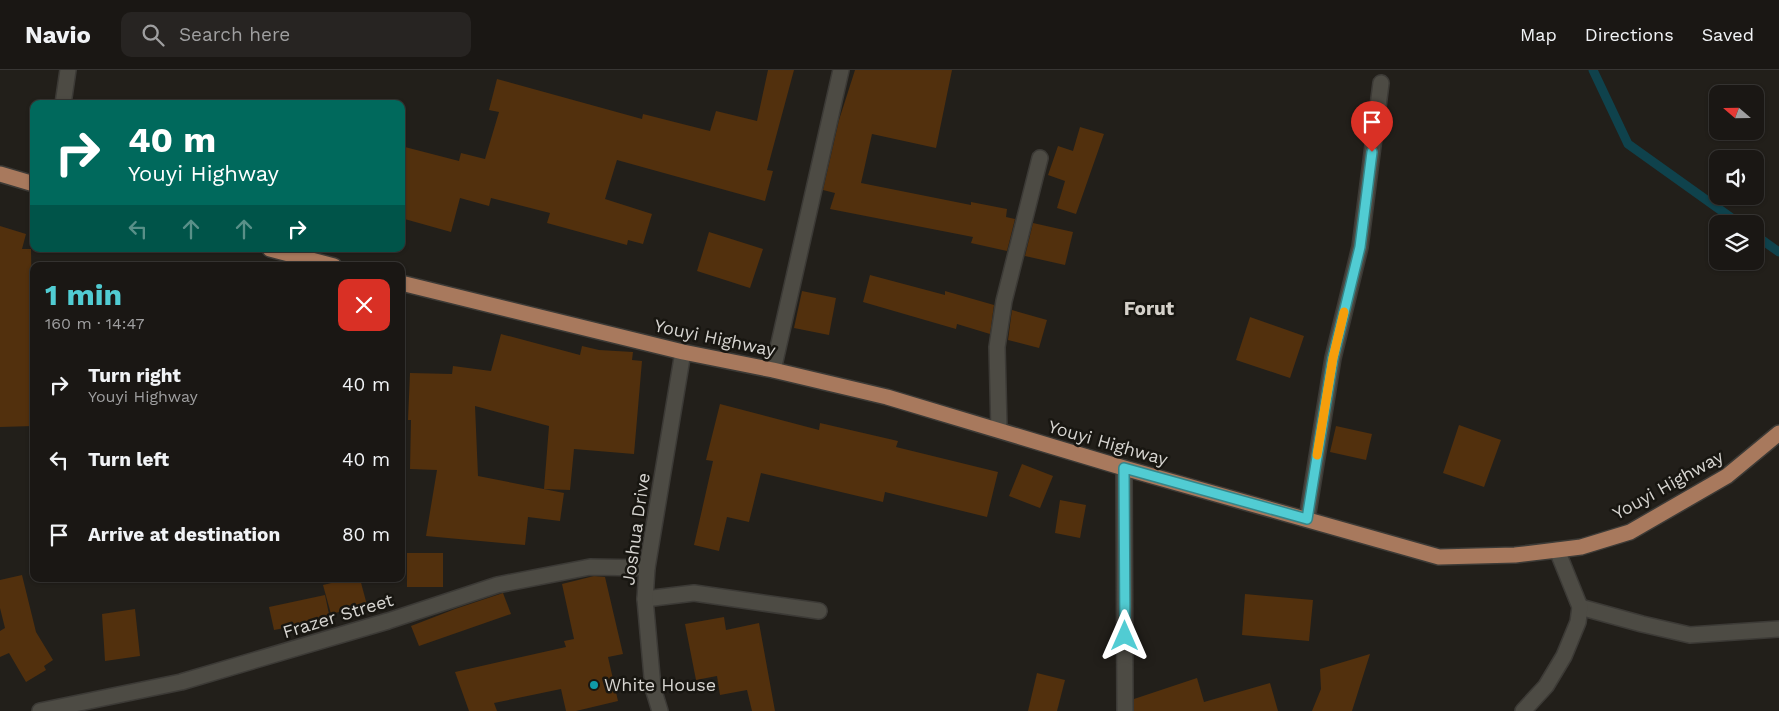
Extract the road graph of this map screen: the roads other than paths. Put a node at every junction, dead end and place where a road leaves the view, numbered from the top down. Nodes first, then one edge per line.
1 (68, 70) edge
2 (841, 70) edge
3 (1381, 83) dead end
4 (64, 100) edge
5 (1040, 158) dead end
6 (0, 174) edge
7 (30, 183) edge
8 (281, 252) edge
9 (319, 262) edge
10 (405, 284) edge
11 (683, 352) junction
12 (772, 370) junction
13 (999, 430) junction
14 (1779, 433) edge
15 (1124, 468) junction
16 (1307, 519) junction
17 (1558, 550) junction
18 (647, 568) junction
19 (645, 599) junction
20 (1580, 607) junction
21 (819, 611) dead end
22 (1779, 629) edge
23 (40, 711) edge
24 (660, 711) edge
25 (1125, 711) edge
26 (1523, 711) edge

1 - 4 street
2 - 12 street
3 - 16 street
5 - 13 street
6 - 7 main road
8 - 9 main road
10 - 11 main road, Youyi Highway
11 - 12 main road, Youyi Highway
11 - 18 street, Joshua Drive
12 - 13 main road, Youyi Highway
13 - 15 main road, Youyi Highway
14 - 17 main road, Youyi Highway
15 - 16 main road, Youyi Highway
15 - 25 street
16 - 17 main road, Youyi Highway
17 - 20 street
18 - 19 street, Joshua Drive
18 - 23 street, Frazer Street
19 - 21 street
19 - 24 street, Joshua Drive
20 - 22 street
20 - 26 street

